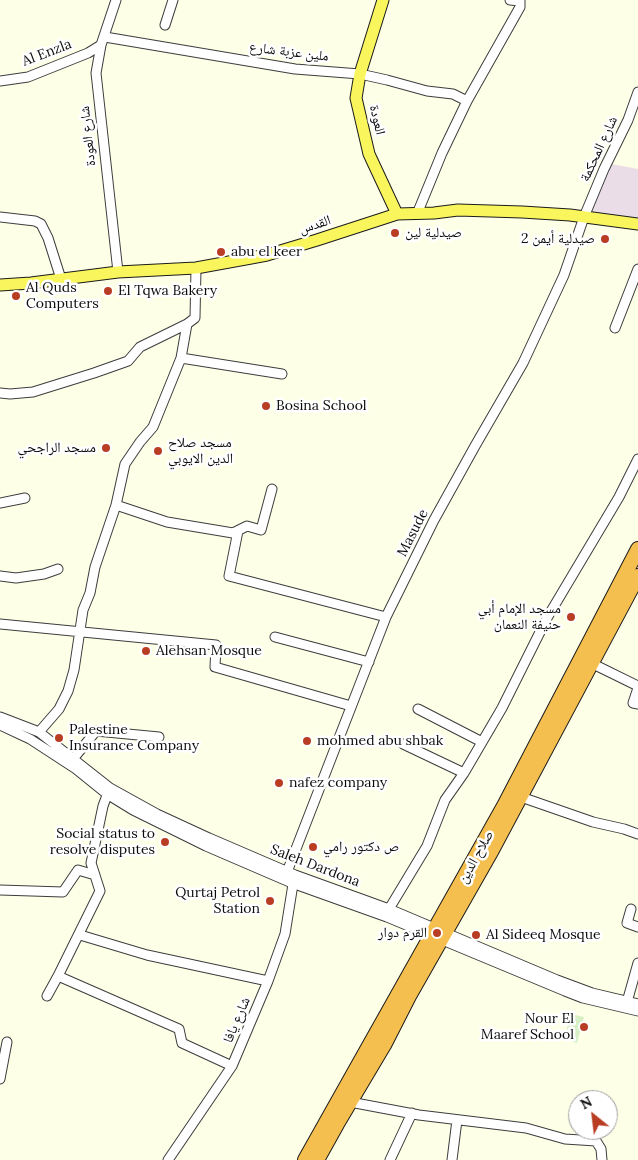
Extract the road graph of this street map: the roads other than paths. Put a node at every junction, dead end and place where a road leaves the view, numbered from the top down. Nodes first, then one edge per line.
1 (116, 0) edge
2 (173, 0) edge
3 (383, 0) edge
4 (510, 0) edge
5 (520, 1) edge
6 (165, 25) dead end
7 (103, 41) junction
8 (360, 74) junction
9 (0, 81) edge
10 (638, 92) edge
11 (467, 101) junction
12 (397, 214) junction
13 (417, 214) junction
14 (0, 217) edge
15 (584, 217) junction
16 (638, 224) edge
17 (196, 268) junction
18 (638, 269) edge
19 (118, 272) junction
20 (60, 280) junction
21 (0, 285) edge
22 (187, 324) junction
23 (616, 328) dead end
24 (181, 358) junction
25 (282, 374) dead end
26 (0, 393) edge
27 (638, 459) edge
28 (272, 489) dead end
29 (25, 498) dead end
30 (0, 503) edge
31 (116, 505) junction
32 (238, 530) junction
33 (638, 549) edge
34 (58, 569) dead end
35 (0, 576) edge
36 (636, 584) edge
37 (386, 617) junction
38 (0, 624) edge
39 (80, 630) junction
40 (275, 638) dead end
41 (369, 662) junction
42 (591, 663) junction
43 (638, 687) edge
44 (638, 704) edge
45 (351, 706) junction
46 (418, 709) dead end
47 (0, 717) edge
48 (0, 725) edge
49 (39, 732) junction
50 (159, 737) dead end
51 (482, 742) junction
52 (403, 744) dead end
53 (73, 759) junction
54 (464, 773) junction
55 (108, 791) junction
56 (521, 797) junction
57 (638, 834) edge
58 (95, 875) junction
59 (291, 877) junction
60 (0, 890) edge
61 (389, 909) junction
62 (631, 909) dead end
63 (638, 927) edge
64 (80, 934) junction
65 (438, 935) junction
66 (638, 964) edge
67 (58, 976) junction
68 (268, 981) junction
69 (47, 996) dead end
70 (627, 1002) junction
71 (638, 1004) edge
72 (638, 1012) edge
73 (7, 1042) dead end
74 (232, 1066) junction
75 (0, 1079) edge
76 (350, 1102) junction
77 (412, 1113) junction
78 (457, 1120) junction
79 (168, 1160) edge
80 (305, 1160) edge
81 (317, 1160) edge
82 (390, 1160) edge
83 (452, 1160) edge
84 (602, 1160) edge

1 - 7 street, شارع العودة
2 - 6 street
3 - 8 main road, العودة
4 - 5 street
5 - 11 street
7 - 8 street, ملين عزبة شارع
7 - 9 street, Al Enzla
7 - 19 street, شارع العودة
8 - 11 street, ملين عزبة شارع
8 - 12 main road, العودة
10 - 15 street, شارع المحكمة
11 - 13 street
12 - 13 main road, القدس
12 - 17 main road, القدس
13 - 15 main road, القدس
14 - 20 street
15 - 16 main road, القدس
15 - 37 street, Masude
17 - 19 main road, القدس
17 - 22 street
18 - 23 street
19 - 20 main road, القدس
20 - 21 main road, القدس
22 - 24 street
22 - 26 street
24 - 25 street
24 - 31 street
27 - 51 street
28 - 32 street
29 - 30 street
31 - 32 street
31 - 39 street
32 - 37 street
33 - 65 highway, صلاح الدين
34 - 35 street
36 - 42 highway, صلاح الدين
37 - 41 street, Masude
38 - 39 street
39 - 45 street
39 - 49 street
40 - 41 street
41 - 45 street, Masude
42 - 43 street
42 - 56 highway, صلاح الدين
43 - 44 street
45 - 59 street, Masude
46 - 51 street
47 - 49 street, Saleh Dardona
48 - 55 street, Saleh Dardona
49 - 53 street, Saleh Dardona
50 - 53 street
51 - 54 street
52 - 54 street
53 - 55 street, Saleh Dardona
54 - 61 street
55 - 58 street
55 - 59 street, Saleh Dardona
56 - 57 street
56 - 65 highway, صلاح الدين
58 - 60 street
58 - 64 street
59 - 61 street, Saleh Dardona
59 - 65 street, Saleh Dardona
59 - 68 street, شارع يافا
61 - 65 street, Saleh Dardona
62 - 63 street
64 - 67 street
64 - 68 street
65 - 70 street, Saleh Dardona
65 - 72 street, Saleh Dardona
65 - 76 highway, صلاح الدين
65 - 80 highway, صلاح الدين
66 - 70 street
67 - 69 street
67 - 74 street
68 - 74 street, شارع يافا
70 - 71 street, Saleh Dardona
73 - 75 street
74 - 79 street, شارع يافا
76 - 77 street
76 - 81 highway, صلاح الدين
77 - 78 street
77 - 82 street
78 - 83 street
78 - 84 street

